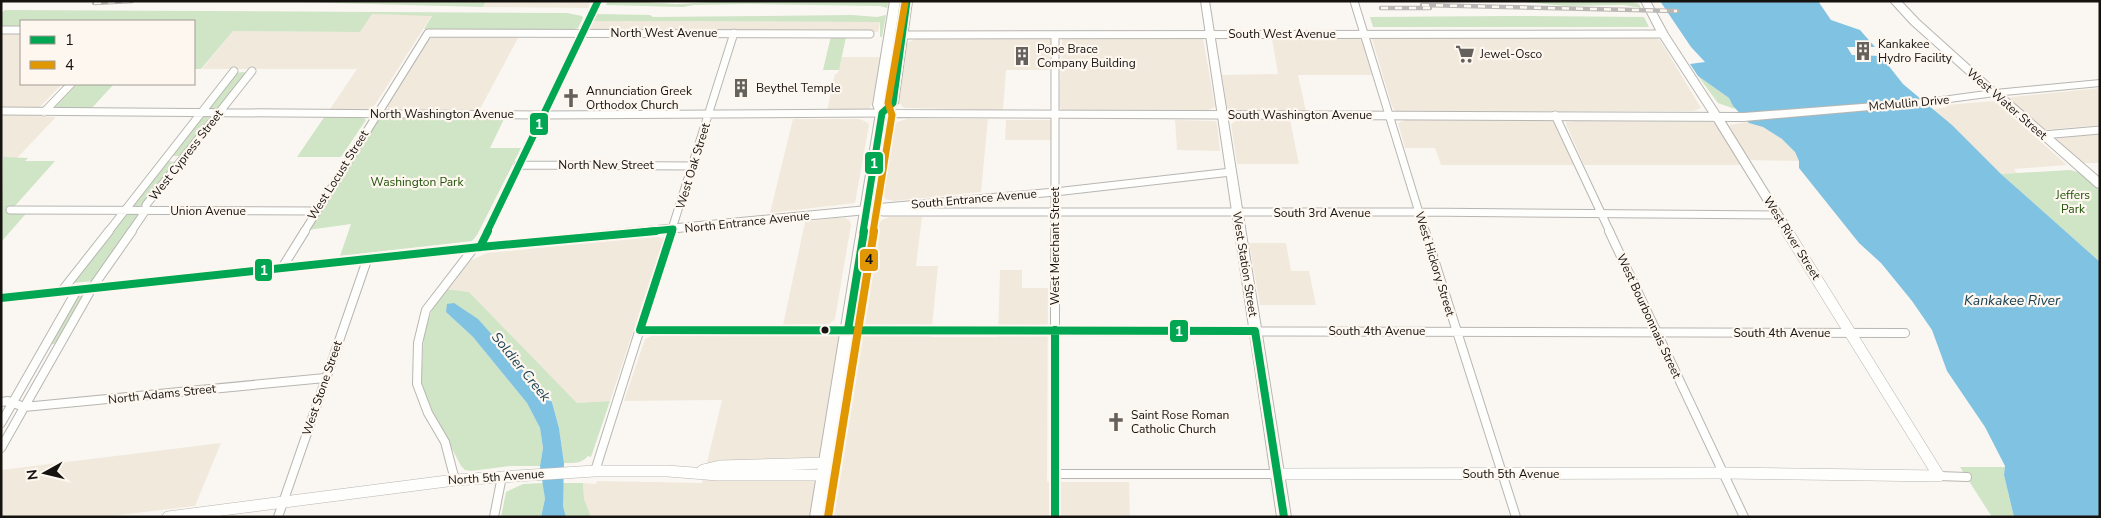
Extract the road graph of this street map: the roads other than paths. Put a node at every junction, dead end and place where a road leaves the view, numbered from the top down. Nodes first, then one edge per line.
1 (598, 1) edge
2 (1354, 1) edge
3 (1644, 1) edge
4 (1895, 1) edge
5 (1206, 6) edge
6 (894, 8) edge
7 (906, 8) edge
8 (1, 30) edge
9 (20, 30) edge
10 (428, 33) joint
11 (582, 33) junction
12 (734, 33) junction
13 (870, 34) dead end
14 (1210, 34) junction
15 (1363, 34) junction
16 (1662, 34) junction
17 (902, 35) junction
18 (1055, 35) junction
19 (234, 71) dead end
20 (252, 71) dead end
21 (2100, 83) edge
22 (70, 85) edge
23 (1995, 94) junction
24 (1, 111) edge
25 (44, 112) junction
26 (201, 113) junction
27 (218, 113) junction
28 (882, 113) junction
29 (376, 114) junction
30 (709, 114) junction
31 (542, 115) junction
32 (1055, 115) junction
33 (1223, 115) junction
34 (1388, 115) junction
35 (1555, 115) junction
36 (1717, 117) junction
37 (2100, 130) edge
38 (2043, 135) junction
39 (518, 165) junction
40 (693, 166) junction
41 (1231, 172) junction
42 (2100, 184) edge
43 (1055, 192) junction
44 (10, 210) dead end
45 (125, 210) junction
46 (146, 210) junction
47 (867, 210) junction
48 (316, 211) junction
49 (1418, 212) junction
50 (1055, 213) junction
51 (1238, 213) junction
52 (1601, 214) junction
53 (1778, 215) junction
54 (673, 229) junction
55 (477, 248) junction
56 (367, 260) junction
57 (282, 268) junction
58 (92, 288) junction
59 (77, 290) junction
60 (61, 292) junction
61 (1, 298) edge
62 (640, 330) junction
63 (848, 330) junction
64 (1055, 330) junction
65 (1255, 331) junction
66 (1456, 332) junction
67 (1657, 332) junction
68 (1851, 333) junction
69 (1906, 334) dead end
70 (324, 378) junction
71 (1, 402) edge
72 (12, 404) junction
73 (24, 407) junction
74 (1, 422) edge
75 (1, 448) edge
76 (826, 469) junction
77 (595, 470) junction
78 (1724, 473) junction
79 (1055, 474) junction
80 (1277, 474) junction
81 (1502, 474) junction
82 (502, 476) junction
83 (1939, 476) junction
84 (1967, 477) dead end
85 (455, 480) junction
86 (283, 503) junction
87 (168, 517) edge
88 (278, 517) edge
89 (494, 517) edge
90 (818, 517) edge
91 (1055, 517) edge
92 (1284, 517) edge
93 (1516, 517) edge
94 (1744, 517) edge

1 - 11 street
2 - 15 street, West Hickory Street
3 - 16 main road, West River Street
4 - 23 main road, West Water Street
5 - 14 main road, West Station Street
6 - 28 main road
7 - 17 main road
8 - 9 street
10 - 11 street, North West Avenue
10 - 29 street, West Locust Street
11 - 12 street, North West Avenue
11 - 31 street
12 - 13 street, North West Avenue
12 - 30 street, West Oak Street
14 - 15 street, South West Avenue
14 - 18 street, South West Avenue
14 - 33 main road, West Station Street
15 - 16 street, South West Avenue
15 - 34 street, West Hickory Street
16 - 36 main road, West River Street
17 - 18 street, South West Avenue
17 - 28 main road
18 - 32 street, West Merchant Street
19 - 26 street, West Cypress Street
20 - 27 street, West Cypress Street
21 - 23 main road, McMullin Drive
22 - 25 street
23 - 36 main road, McMullin Drive
23 - 38 main road, West Water Street
24 - 25 street, North Washington Avenue
25 - 26 street, North Washington Avenue
26 - 27 street, North Washington Avenue
26 - 45 street, West Cypress Street
27 - 29 street, North Washington Avenue
27 - 46 street, West Cypress Street
28 - 30 street, North Washington Avenue
28 - 32 main road, South Washington Avenue
28 - 47 main road
29 - 31 street, North Washington Avenue
29 - 48 street, West Locust Street
30 - 31 street, North Washington Avenue
30 - 40 street, West Oak Street
31 - 39 street
32 - 33 main road, South Washington Avenue
32 - 43 street, West Merchant Street
33 - 34 main road, South Washington Avenue
33 - 41 main road, West Station Street
34 - 35 main road, South Washington Avenue
34 - 49 street, West Hickory Street
35 - 36 main road, South Washington Avenue
35 - 52 street, West Bourbonnais Street
36 - 53 street, West River Street
37 - 38 street
38 - 42 main road, West Water Street
39 - 40 street, North New Street
39 - 55 street
40 - 54 street, West Oak Street
41 - 43 street, South Entrance Avenue
41 - 51 main road, West Station Street
43 - 47 street, South Entrance Avenue
43 - 50 street, West Merchant Street
44 - 45 street, Union Avenue
45 - 46 street, Union Avenue
45 - 60 street, West Cypress Street
46 - 48 street, Union Avenue
46 - 58 street, West Cypress Street
47 - 50 street, South 3rd Avenue
47 - 54 main road, North Entrance Avenue
47 - 63 main road
48 - 57 street, West Locust Street
49 - 51 street, South 3rd Avenue
49 - 52 street, South 3rd Avenue
49 - 66 street, West Hickory Street
50 - 51 street, South 3rd Avenue
50 - 64 street, West Merchant Street
51 - 65 main road, West Station Street
52 - 53 street, South 3rd Avenue
52 - 67 street, West Bourbonnais Street
53 - 68 street, West River Street
54 - 55 main road, North Entrance Avenue
54 - 62 street, West Oak Street
55 - 56 main road, North Entrance Avenue
55 - 85 street
56 - 57 main road, North Entrance Avenue
56 - 70 street, West Stone Street
57 - 58 main road, North Entrance Avenue
58 - 59 main road, North Entrance Avenue
58 - 73 street, West Cypress Street
59 - 60 main road, North Entrance Avenue
59 - 72 street
60 - 61 main road, North Entrance Avenue
62 - 63 street, South 4th Avenue
62 - 77 street, West Oak Street
63 - 64 street, South 4th Avenue
63 - 76 main road
64 - 65 street, South 4th Avenue
64 - 79 street, West Merchant Street
65 - 66 street, South 4th Avenue
65 - 80 main road, West Station Street
66 - 67 street, South 4th Avenue
66 - 81 street, West Hickory Street
67 - 68 street, South 4th Avenue
67 - 78 street, West Bourbonnais Street
68 - 69 street, South 4th Avenue
68 - 83 street, West River Street
70 - 73 street, North Adams Street
70 - 86 street, West Stone Street
71 - 72 street, North Adams Street
72 - 73 street, North Adams Street
72 - 74 street
73 - 75 street, West Cypress Street
76 - 77 street, North 5th Avenue
76 - 90 main road
77 - 82 street, North 5th Avenue
78 - 81 street, South 5th Avenue
78 - 83 street, South 5th Avenue
78 - 94 street, West Bourbonnais Street
79 - 80 street, South 5th Avenue
79 - 91 street, West Merchant Street
80 - 81 street, South 5th Avenue
80 - 92 main road, West Station Street
81 - 93 street, West Hickory Street
82 - 85 street, North 5th Avenue
82 - 89 street
83 - 84 street, South 5th Avenue
85 - 86 street, North 5th Avenue
86 - 87 street, North 5th Avenue
86 - 88 street, West Stone Street

